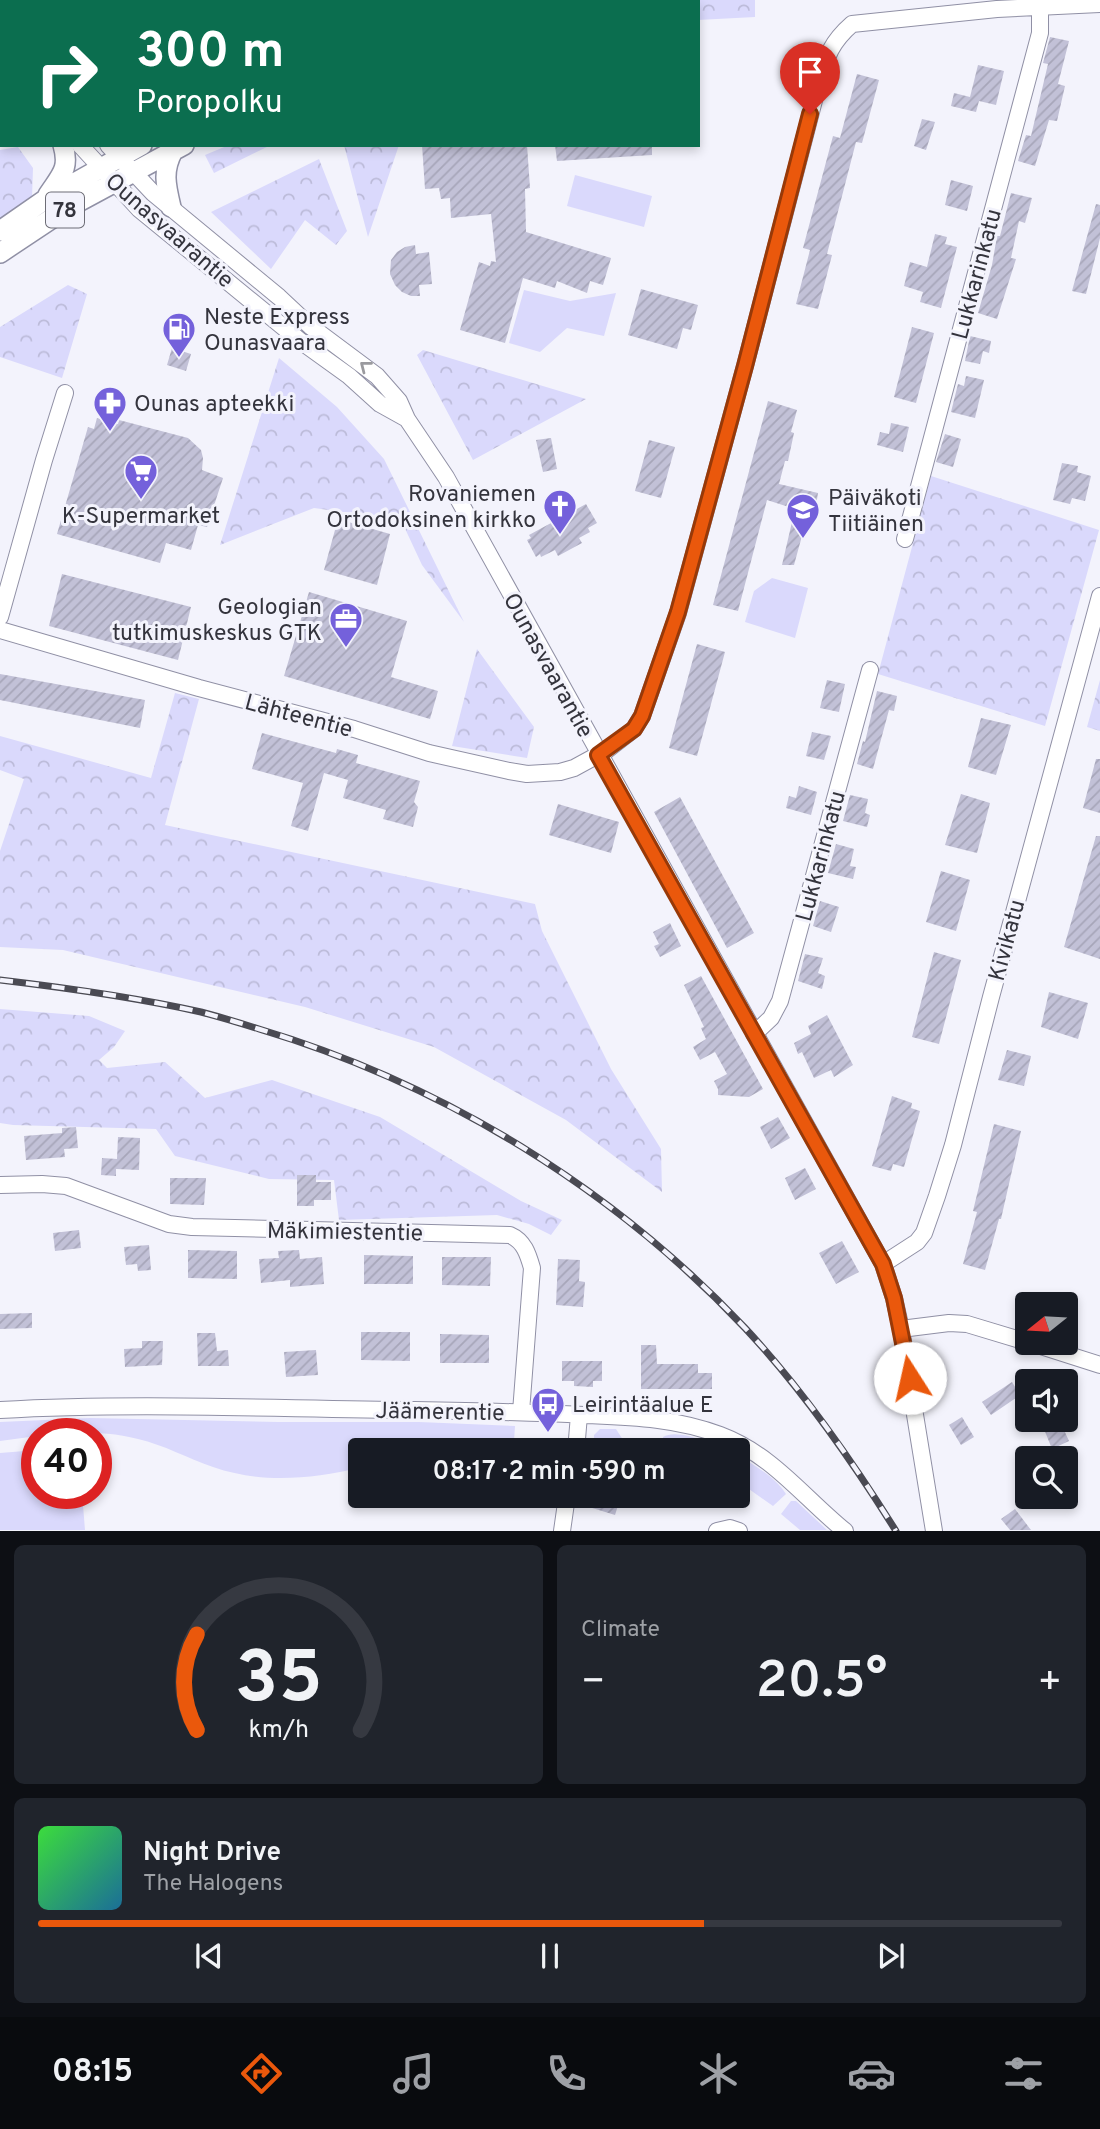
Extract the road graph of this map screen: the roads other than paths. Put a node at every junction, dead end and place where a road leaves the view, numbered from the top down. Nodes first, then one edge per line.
1 (996, 4) edge
2 (1100, 4) edge
3 (1040, 8) junction
4 (63, 147) edge
5 (82, 147) edge
6 (132, 147) edge
7 (178, 148) edge
8 (113, 151) edge
9 (132, 172) junction
10 (107, 175) junction
11 (46, 199) junction
12 (171, 208) junction
13 (0, 231) edge
14 (0, 253) edge
15 (65, 393) dead end
16 (407, 419) junction
17 (905, 539) dead end
18 (1100, 596) edge
19 (0, 617) edge
20 (0, 630) edge
21 (870, 670) dead end
22 (598, 755) junction
23 (754, 1034) junction
24 (0, 1185) edge
25 (883, 1264) junction
26 (901, 1329) junction
27 (1015, 1338) edge
28 (1069, 1355) edge
29 (1100, 1365) edge
30 (0, 1410) edge
31 (521, 1412) junction
32 (579, 1415) junction
33 (577, 1438) edge
34 (566, 1508) edge
35 (562, 1531) edge
36 (717, 1531) edge
37 (739, 1531) edge
38 (845, 1531) edge
39 (934, 1531) edge

1 - 3 street, Lähteentie
1 - 22 street, Lähteentie
2 - 3 street, Lähteentie
3 - 17 street, Lukkarinkatu
4 - 11 main road
5 - 10 street, Ounasvaarantie
6 - 8 main road, 78
7 - 9 main road, 78
7 - 12 main road
8 - 9 street, Ounasvaarantie
8 - 10 main road, 78
9 - 10 main road, 78
9 - 12 street, Ounasvaarantie
10 - 11 main road, 78
10 - 14 main road, 78
10 - 16 street, Ounasvaarantie
11 - 13 main road, 78
16 -> 12 street, Ounasvaarantie
15 - 19 street
16 - 22 street, Ounasvaarantie
18 - 25 street, Kivikatu
20 - 22 street, Lähteentie
21 - 23 street, Lukkarinkatu
22 - 23 street, Ounasvaarantie
23 - 25 street, Ounasvaarantie
24 - 31 street, Mäkimiestentie
25 - 26 street, Ounasvaarantie
26 - 27 street
26 - 39 street, Ounasvaarantie
28 - 29 street
30 - 31 street, Jäämerentie
31 - 32 street, Jäämerentie
32 - 33 street
32 - 38 street, Jäämerentie
34 - 35 street
36 - 37 street

